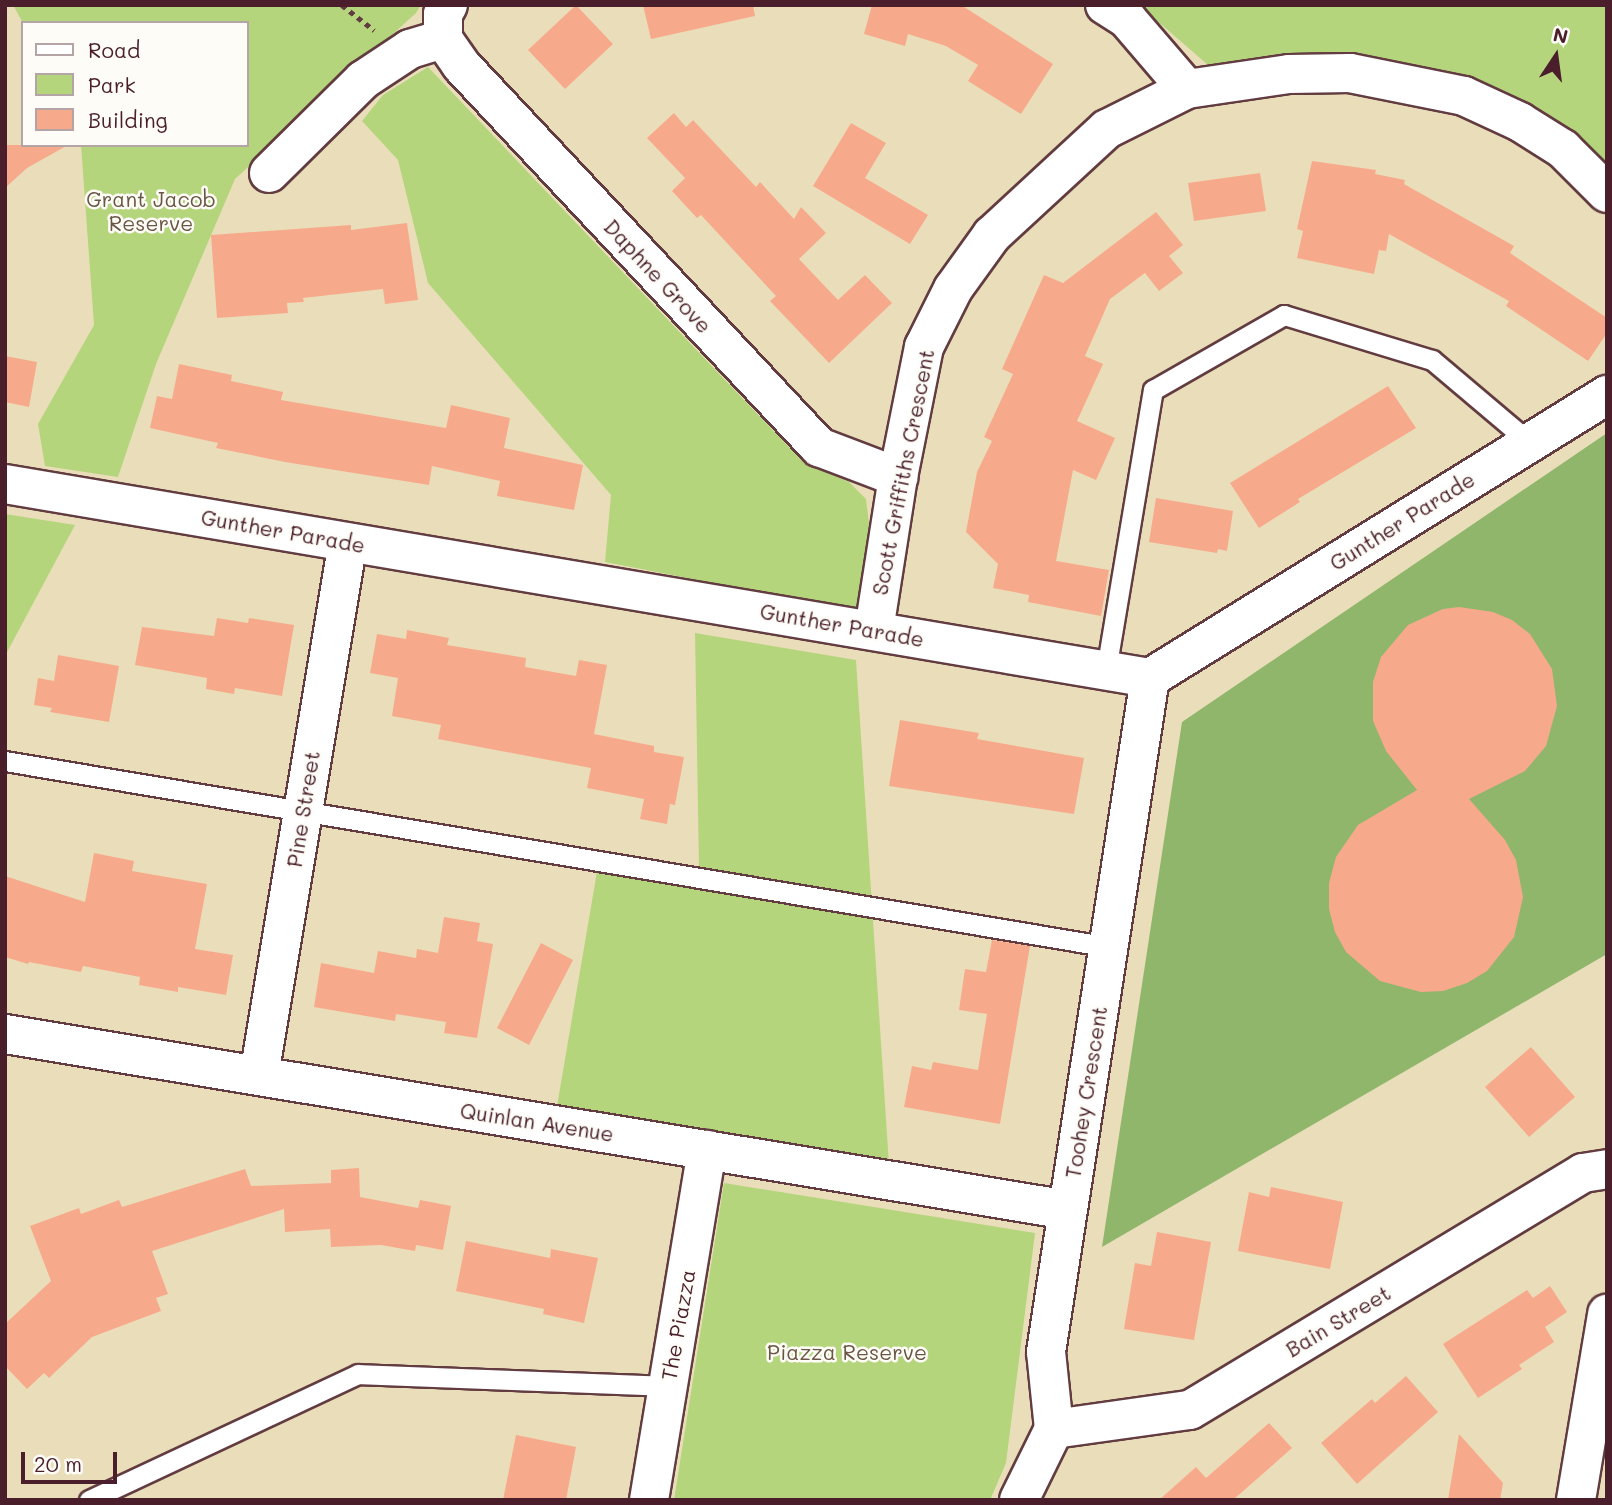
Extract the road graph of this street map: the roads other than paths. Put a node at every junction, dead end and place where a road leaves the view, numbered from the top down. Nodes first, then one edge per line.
1 (1105, 5) edge
2 (445, 22) edge
3 (1187, 89) junction
4 (269, 173) dead end
5 (1607, 193) edge
6 (1607, 395) edge
7 (1529, 442) junction
8 (898, 477) junction
9 (5, 484) edge
10 (348, 542) junction
11 (874, 630) junction
12 (1106, 670) junction
13 (1150, 678) junction
14 (5, 761) edge
15 (303, 812) junction
16 (1109, 947) junction
17 (6, 1038) edge
18 (259, 1076) junction
19 (707, 1150) junction
20 (1607, 1169) edge
21 (1068, 1210) junction
22 (1607, 1314) edge
23 (667, 1386) junction
24 (1054, 1429) junction
25 (89, 1500) edge
26 (649, 1500) edge
27 (1020, 1500) edge
28 (1576, 1500) edge

1 - 3 street
2 - 4 street
2 - 8 street, Daphne Grove
3 - 5 street, Scott Griffiths Crescent
3 - 8 street, Scott Griffiths Crescent
6 - 7 street, Gunther Parade
7 - 12 lane
7 - 13 street, Gunther Parade
8 - 11 street, Scott Griffiths Crescent
9 - 10 street, Gunther Parade
10 - 11 street, Gunther Parade
10 - 15 street, Pine Street
11 - 12 street, Gunther Parade
12 - 13 street, Gunther Parade
13 - 16 street, Toohey Crescent
14 - 15 lane
15 - 16 lane
15 - 18 street, Pine Street
16 - 21 street, Toohey Crescent
17 - 18 street, Quinlan Avenue
18 - 19 street, Quinlan Avenue
19 - 21 street, Quinlan Avenue
19 - 23 street, The Piazza
20 - 24 street, Bain Street
21 - 24 street, Toohey Crescent
22 - 28 street
23 - 25 lane
23 - 26 street, The Piazza
24 - 27 street

